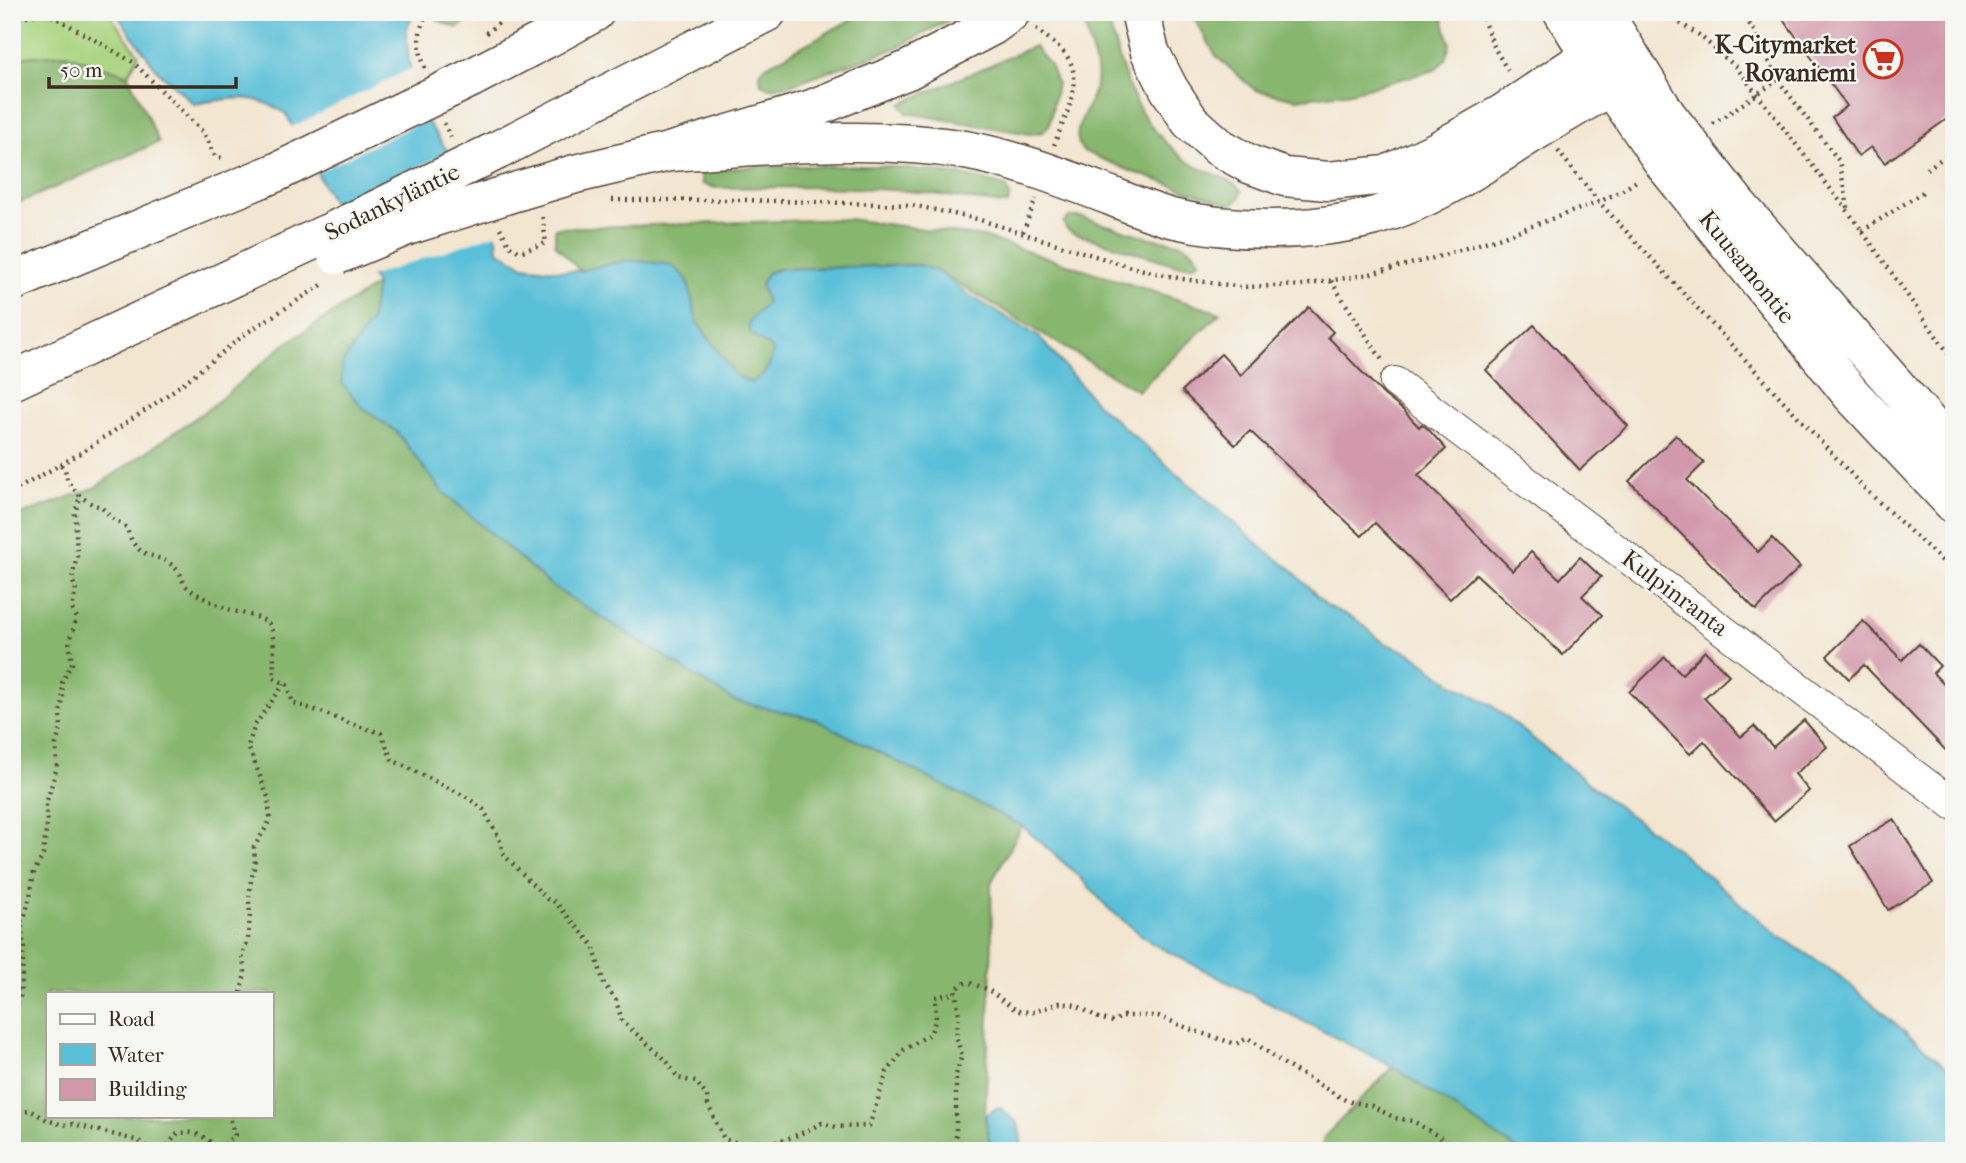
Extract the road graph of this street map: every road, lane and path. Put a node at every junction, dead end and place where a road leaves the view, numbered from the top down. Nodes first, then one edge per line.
1 (46, 12) edge
2 (595, 12) edge
3 (767, 12) edge
4 (1140, 12) edge
5 (1480, 12) edge
6 (1563, 12) edge
7 (1662, 12) edge
8 (1741, 12) edge
9 (12, 18) edge
10 (1023, 21) edge
11 (1612, 52) edge
12 (1778, 80) junction
13 (1515, 81) dead end
14 (1758, 94) junction
15 (1703, 131) dead end
16 (1557, 150) dead end
17 (1954, 150) edge
18 (669, 152) junction
19 (215, 156) dead end
20 (1050, 156) dead end
21 (1927, 169) dead end
22 (1039, 192) dead end
23 (1923, 192) dead end
24 (530, 200) junction
25 (1850, 214) junction
26 (1862, 231) junction
27 (1023, 232) dead end
28 (520, 252) dead end
29 (331, 257) junction
30 (1331, 281) dead end
31 (12, 282) edge
32 (1954, 361) edge
33 (12, 381) edge
34 (1395, 382) joint
35 (1954, 452) edge
36 (61, 464) junction
37 (12, 492) edge
38 (80, 496) junction
39 (1954, 504) edge
40 (1954, 572) edge
41 (284, 684) junction
42 (1954, 805) edge
43 (241, 992) edge
44 (956, 993) junction
45 (12, 1017) edge
46 (12, 1112) edge
47 (230, 1118) edge
48 (220, 1150) edge
49 (152, 1151) edge
50 (163, 1151) edge
51 (956, 1151) edge
52 (1467, 1151) edge

1 - 9 path
1 - 19 path
2 - 31 main road, bridge
3 - 29 main road, Sodankyläntie, bridge
4 - 11 main road
5 - 13 path
6 - 11 main road, Kuusamontie
7 - 14 path
8 - 12 path
10 - 18 main road
10 - 20 path
11 - 18 main road
11 - 35 main road, Kuusamontie
11 - 39 main road, Kuusamontie
12 - 14 path
12 - 25 path
14 - 15 path
14 - 25 path
16 - 40 path
17 - 21 path
18 - 24 main road
22 - 27 path
23 - 26 path
24 - 28 path
24 - 29 main road, bridge
25 - 26 path
26 - 32 path
29 - 33 main road
29 - 36 path
30 - 34 path
34 - 42 street, Kulpinranta
36 - 37 path
36 - 38 path
38 - 41 path
38 - 45 path
41 - 43 path
41 - 44 path
44 - 51 path
44 - 52 path
46 - 49 path
47 - 48 path
48 - 50 path

